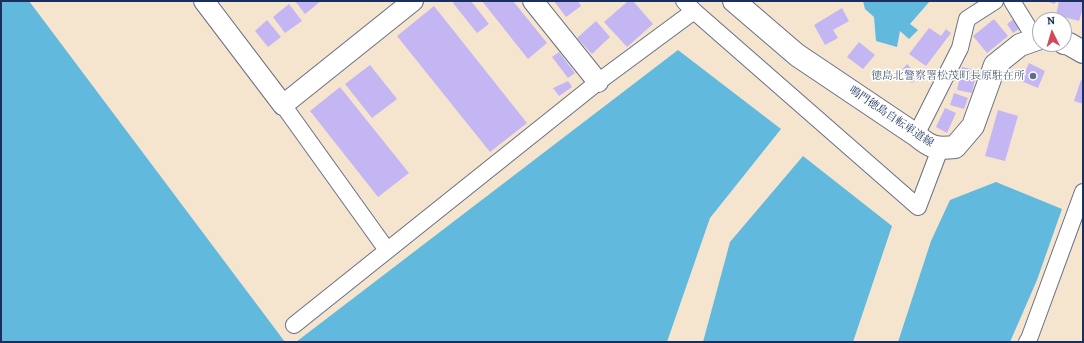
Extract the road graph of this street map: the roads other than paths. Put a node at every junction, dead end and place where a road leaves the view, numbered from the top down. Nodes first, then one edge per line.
1 (204, 1) edge
2 (413, 1) edge
3 (534, 1) edge
4 (734, 1) edge
5 (995, 1) edge
6 (1012, 1) edge
7 (689, 6) edge
8 (1032, 30) edge
9 (1032, 41) edge
10 (1072, 46) edge
11 (1083, 52) edge
12 (598, 82) junction
13 (282, 105) junction
14 (916, 135) junction
15 (940, 149) junction
16 (1083, 192) edge
17 (387, 250) junction
18 (294, 325) dead end
19 (1027, 342) edge

1 - 13 street
2 - 13 street
3 - 12 street
4 - 14 main road, 鳴門徳島自転車道線
5 - 14 street
6 - 8 street
7 - 12 street
7 - 15 street
9 - 15 main road, 鳴門徳島自転車道線
10 - 11 main road
12 - 17 street
13 - 17 street
14 - 15 main road, 鳴門徳島自転車道線
16 - 19 street
17 - 18 street

